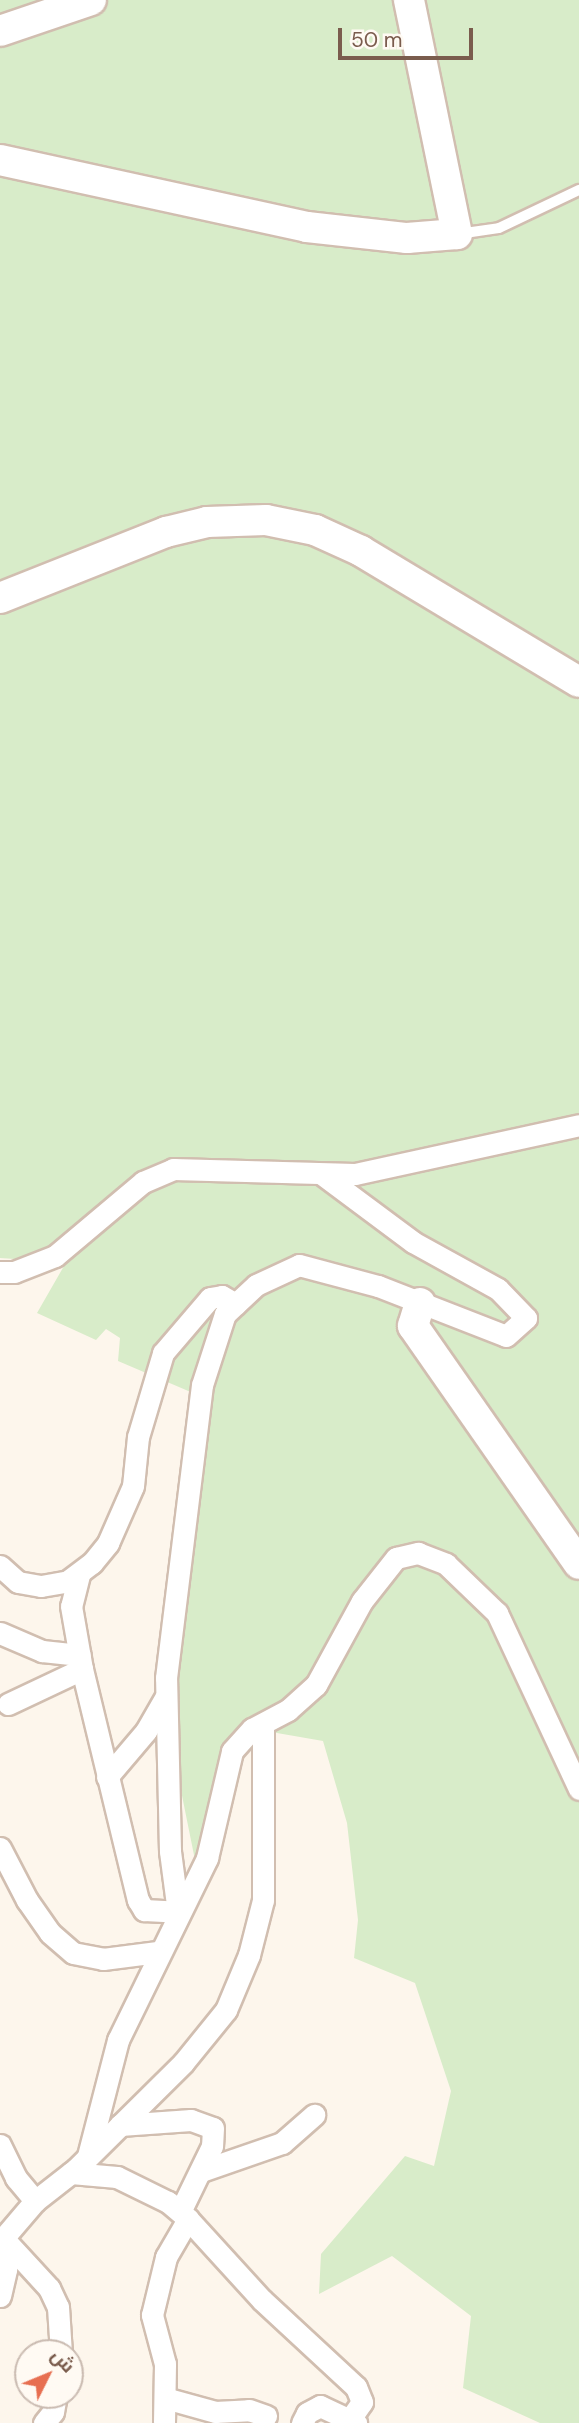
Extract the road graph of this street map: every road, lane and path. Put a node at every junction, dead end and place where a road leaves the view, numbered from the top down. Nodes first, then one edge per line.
1 (91, 0) edge
2 (409, 0) edge
3 (0, 31) edge
4 (0, 160) edge
5 (579, 190) edge
6 (457, 234) junction
7 (0, 598) edge
8 (579, 682) edge
9 (579, 1125) edge
10 (323, 1175) junction
11 (0, 1272) edge
12 (420, 1303) junction
13 (236, 1304) junction
14 (579, 1564) edge
15 (0, 1566) edge
16 (79, 1575) junction
17 (0, 1633) edge
18 (81, 1662) junction
19 (166, 1696) junction
20 (8, 1704) dead end
21 (263, 1724) junction
22 (107, 1777) junction
23 (579, 1789) edge
24 (0, 1848) edge
25 (178, 1912) junction
26 (158, 1952) junction
27 (314, 2115) dead end
28 (120, 2125) junction
29 (0, 2145) edge
30 (88, 2156) junction
31 (201, 2171) junction
32 (71, 2173) junction
33 (35, 2201) junction
34 (184, 2215) junction
35 (2, 2240) edge
36 (0, 2296) edge
37 (60, 2339) edge
38 (165, 2398) junction
39 (266, 2416) dead end
40 (353, 2421) edge
41 (164, 2422) edge
42 (302, 2423) edge

1 - 3 street
2 - 6 street
4 - 6 street
5 - 6 lane
7 - 8 street
9 - 10 street
10 - 11 street
10 - 12 street
12 - 13 street
12 - 14 street
13 - 16 street
13 - 19 street
15 - 16 street
16 - 18 street
17 - 18 street
18 - 20 street
18 - 22 street
19 - 22 street
19 - 25 street
21 - 23 street
21 - 25 street
21 - 28 street
22 - 25 street
24 - 26 street
25 - 26 street
26 - 30 street
27 - 31 street
28 - 30 street
28 - 31 street
29 - 33 street
30 - 32 street
31 - 34 street
32 - 33 street
32 - 34 street
33 - 35 street
34 - 38 street
34 - 40 street
35 - 36 street
35 - 37 street
38 - 39 street
38 - 41 street
40 - 42 street

